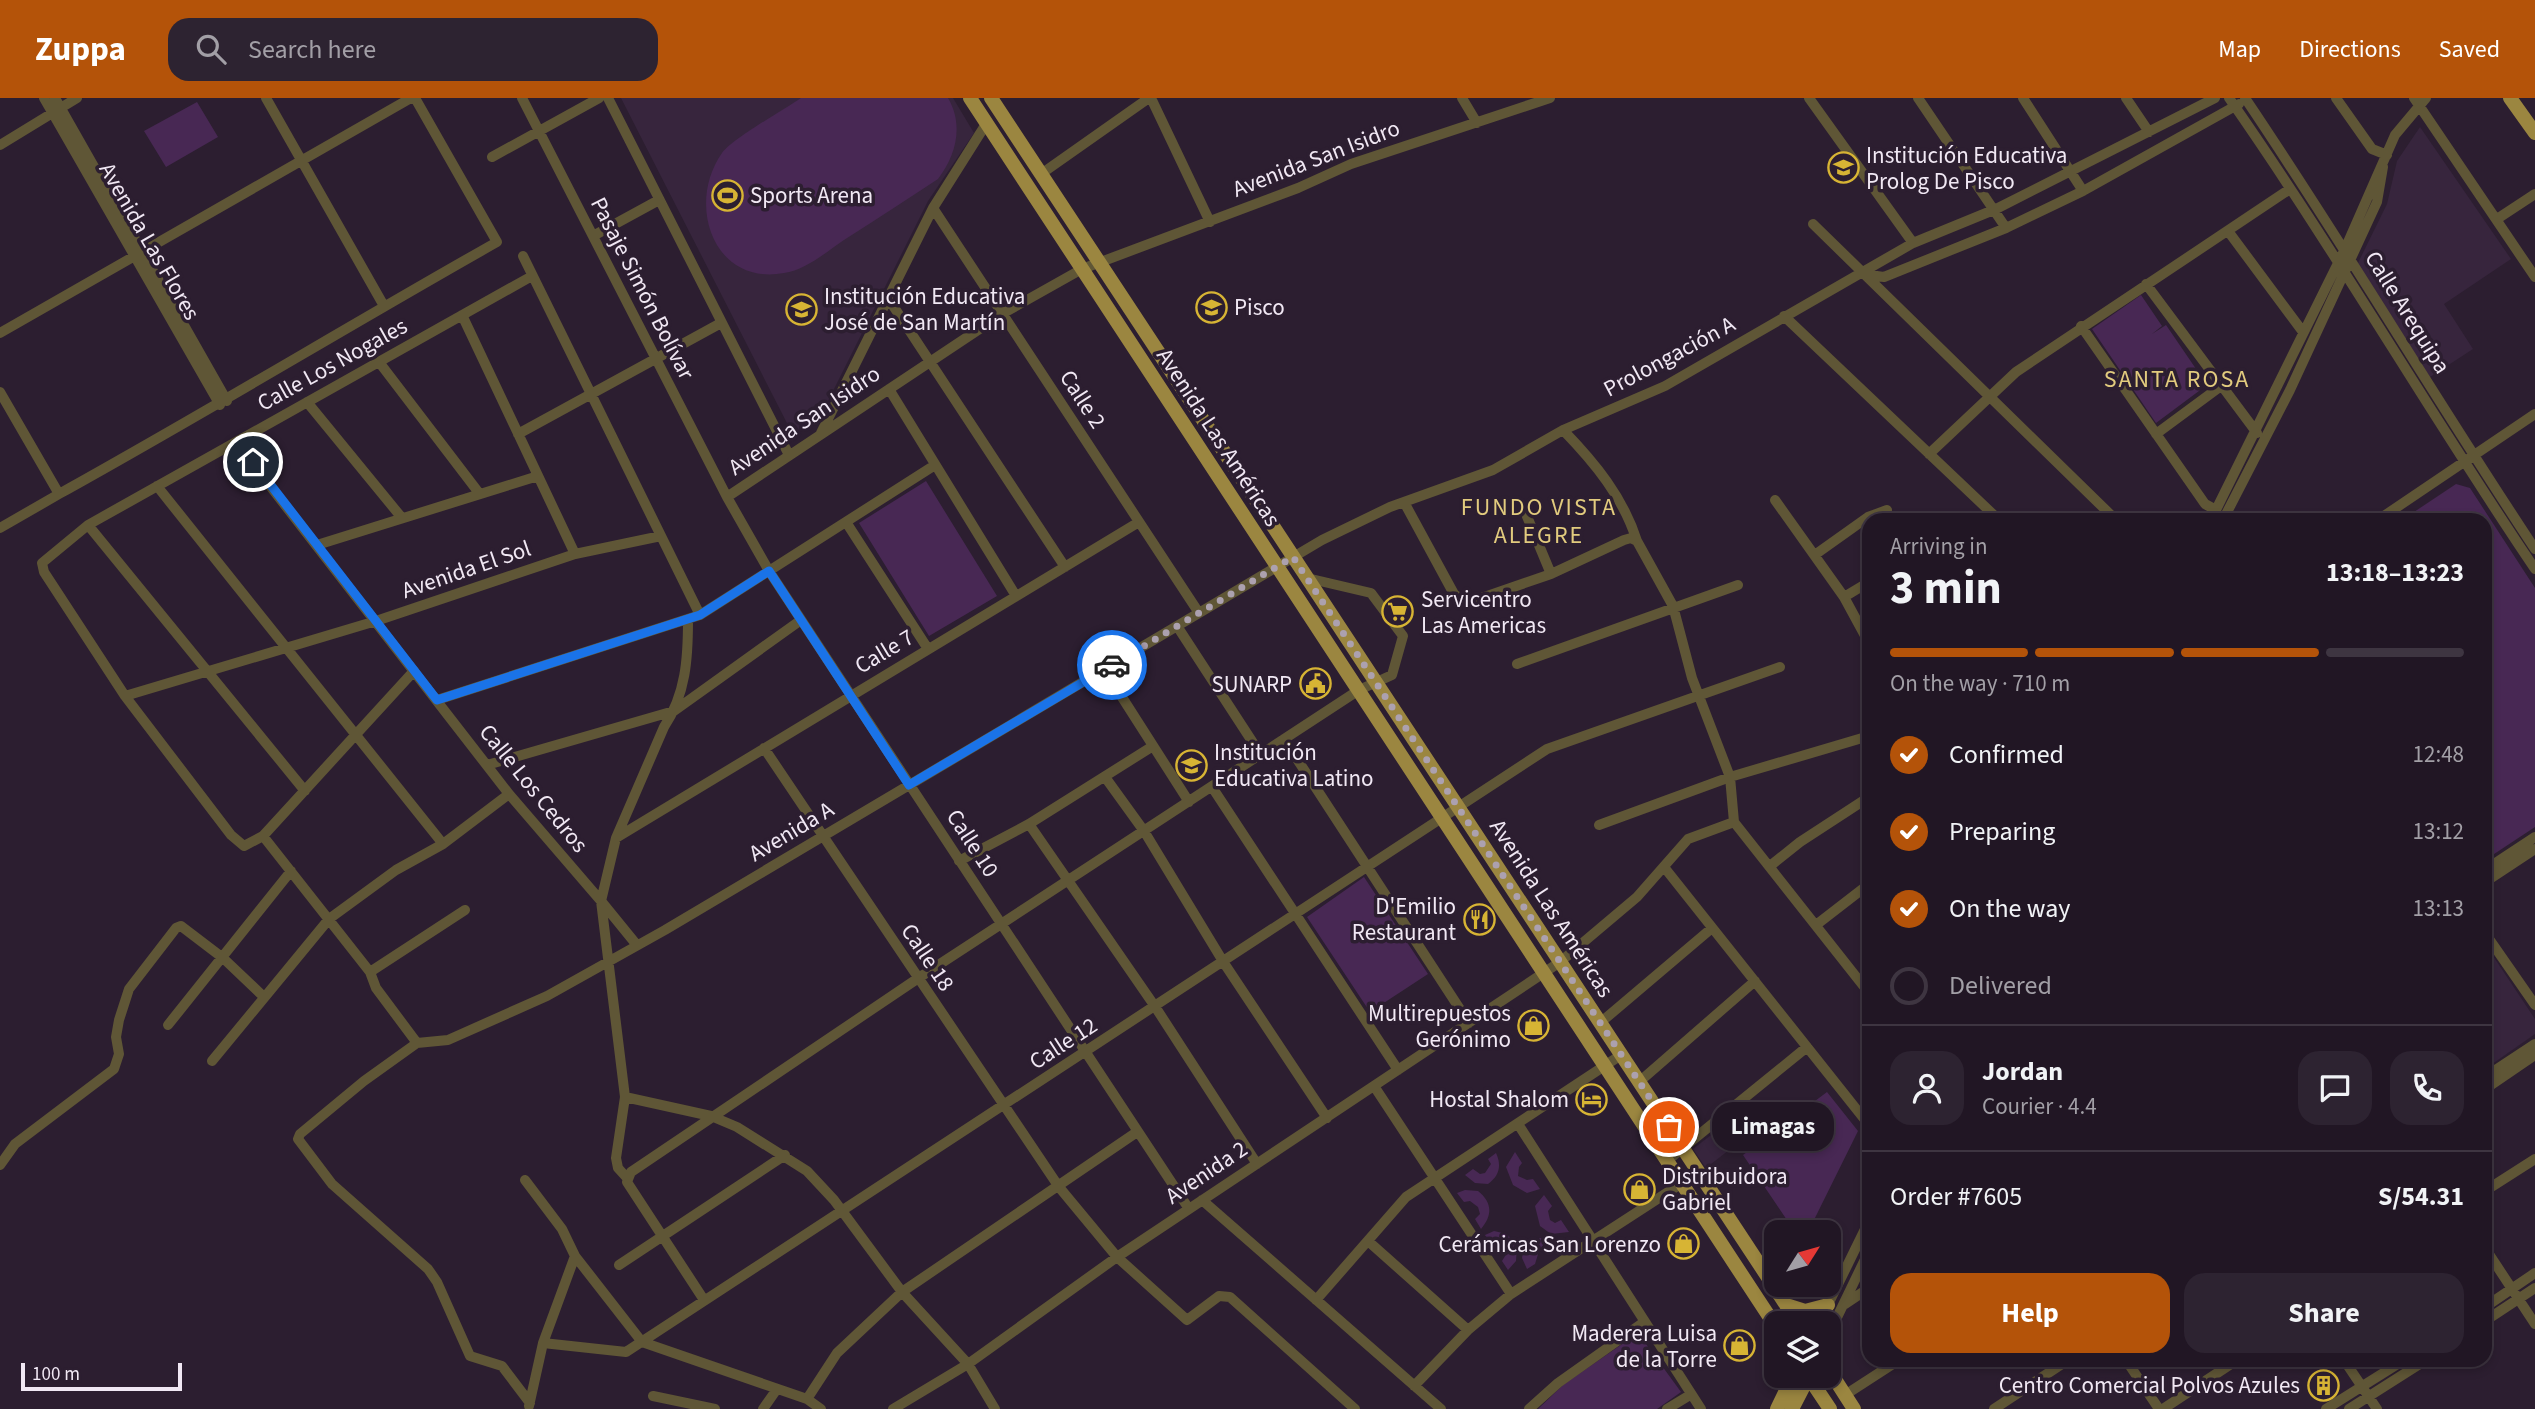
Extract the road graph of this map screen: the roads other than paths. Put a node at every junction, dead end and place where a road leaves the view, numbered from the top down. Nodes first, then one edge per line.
1 (44, 98) edge
2 (77, 98) edge
3 (267, 98) edge
4 (413, 98) edge
5 (522, 98) edge
6 (599, 98) edge
7 (608, 98) edge
8 (970, 98) edge
9 (1150, 98) edge
10 (1462, 98) edge
11 (1550, 98) edge
12 (1810, 98) edge
13 (1918, 98) edge
14 (2023, 98) edge
15 (2126, 98) edge
16 (2215, 98) edge
17 (2336, 98) edge
18 (2510, 98) edge
19 (2520, 98) edge
20 (2248, 99) edge
21 (995, 100) edge
22 (2420, 100) edge
23 (2232, 102) edge
24 (56, 106) edge
25 (2535, 120) edge
26 (1477, 123) junction
27 (986, 124) junction
28 (539, 131) junction
29 (2149, 132) junction
30 (2535, 133) edge
31 (0, 145) edge
32 (492, 157) dead end
33 (302, 160) junction
34 (2385, 160) junction
35 (2073, 171) junction
36 (1041, 174) junction
37 (2290, 189) junction
38 (2083, 191) junction
39 (2535, 194) edge
40 (659, 200) junction
41 (933, 208) junction
42 (1996, 209) junction
43 (2497, 219) junction
44 (1210, 222) junction
45 (1813, 224) dead end
46 (2006, 228) junction
47 (2228, 231) junction
48 (593, 236) junction
49 (1913, 243) junction
50 (2344, 249) junction
51 (138, 254) junction
52 (523, 256) dead end
53 (2351, 260) junction
54 (1099, 262) junction
55 (2341, 268) junction
56 (1082, 269) junction
57 (1862, 274) junction
58 (532, 275) junction
59 (2535, 277) edge
60 (2146, 284) junction
61 (888, 298) junction
62 (384, 306) junction
63 (1002, 314) junction
64 (462, 315) junction
65 (1784, 316) junction
66 (722, 323) junction
67 (2081, 326) junction
68 (2303, 332) junction
69 (0, 333) edge
70 (656, 359) junction
71 (379, 362) junction
72 (930, 362) junction
73 (2221, 386) junction
74 (889, 389) junction
75 (0, 392) edge
76 (591, 394) junction
77 (1988, 395) junction
78 (307, 402) junction
79 (223, 403) junction
80 (2535, 414) edge
81 (1563, 430) junction
82 (2156, 433) junction
83 (518, 434) junction
84 (2259, 434) junction
85 (820, 435) junction
86 (236, 442) junction
87 (1928, 454) junction
88 (789, 455) junction
89 (2473, 456) junction
90 (2463, 463) junction
91 (935, 465) junction
92 (538, 476) junction
93 (157, 486) junction
94 (479, 493) junction
95 (59, 494) junction
96 (727, 497) junction
97 (1775, 500) dead end
98 (1404, 502) junction
99 (1887, 510) dead end
100 (1526, 513) dead end
101 (1879, 513) edge
102 (1991, 513) edge
103 (2109, 513) edge
104 (2212, 513) edge
105 (2215, 513) edge
106 (2227, 513) edge
107 (2388, 513) edge
108 (402, 518) junction
109 (1862, 521) edge
110 (845, 522) junction
111 (1139, 522) junction
112 (88, 525) junction
113 (0, 528) edge
114 (661, 536) junction
115 (1637, 541) junction
116 (317, 545) junction
117 (2535, 549) edge
118 (575, 554) junction
119 (1815, 554) junction
120 (1293, 557) junction
121 (1065, 567) junction
122 (1277, 567) junction
123 (2535, 569) edge
124 (769, 571) junction
125 (1551, 573) junction
126 (1307, 578) junction
127 (1738, 585) dead end
128 (1862, 586) edge
129 (1016, 596) junction
130 (1844, 597) junction
131 (1673, 606) junction
132 (1199, 613) junction
133 (700, 615) junction
134 (688, 620) junction
135 (801, 620) junction
136 (376, 621) junction
137 (1177, 626) junction
138 (1862, 630) edge
139 (288, 648) junction
140 (928, 649) junction
141 (1517, 664) dead end
142 (1780, 667) dead end
143 (1104, 670) junction
144 (414, 671) junction
145 (207, 672) junction
146 (1374, 680) junction
147 (1359, 690) junction
148 (1698, 695) junction
149 (125, 696) junction
150 (851, 696) junction
151 (437, 700) junction
152 (674, 711) junction
153 (1402, 722) junction
154 (1387, 732) junction
155 (357, 733) junction
156 (1862, 738) edge
157 (1284, 739) junction
158 (1153, 746) junction
159 (765, 748) junction
160 (1261, 755) junction
161 (487, 765) junction
162 (1105, 777) junction
163 (1730, 777) junction
164 (1440, 780) junction
165 (909, 785) junction
166 (1212, 787) junction
167 (1425, 790) junction
168 (304, 791) junction
169 (509, 794) junction
170 (1189, 802) junction
171 (1862, 802) edge
172 (1459, 808) junction
173 (1444, 818) junction
174 (1734, 822) junction
175 (1029, 824) junction
176 (1599, 825) dead end
177 (1144, 831) junction
178 (263, 836) junction
179 (822, 837) junction
180 (2535, 837) edge
181 (616, 838) junction
182 (443, 844) junction
183 (2535, 849) edge
184 (959, 860) junction
185 (2492, 865) edge
186 (1770, 866) junction
187 (1664, 867) junction
188 (1368, 868) junction
189 (290, 871) junction
190 (2492, 877) edge
191 (1068, 881) junction
192 (1862, 889) edge
193 (601, 901) junction
194 (465, 910) dead end
195 (1296, 915) junction
196 (329, 919) junction
197 (1001, 925) junction
198 (1816, 925) junction
199 (1712, 928) junction
200 (2492, 943) edge
201 (636, 944) junction
202 (223, 958) junction
203 (610, 959) junction
204 (1560, 962) junction
205 (1224, 963) junction
206 (370, 972) junction
207 (1544, 973) junction
208 (1862, 978) edge
209 (917, 979) junction
210 (1755, 981) junction
211 (264, 997) junction
212 (2535, 1005) edge
213 (1156, 1008) junction
214 (1469, 1023) junction
215 (1600, 1023) junction
216 (168, 1025) dead end
217 (417, 1043) junction
218 (2535, 1044) edge
219 (1807, 1047) junction
220 (1086, 1053) junction
221 (1621, 1055) junction
222 (2535, 1055) edge
223 (212, 1060) dead end
224 (1606, 1066) junction
225 (1398, 1070) junction
226 (2492, 1072) edge
227 (1639, 1082) junction
228 (2492, 1083) edge
229 (1374, 1086) junction
230 (625, 1097) junction
231 (1004, 1107) junction
232 (711, 1116) junction
233 (1862, 1116) edge
234 (1326, 1118) junction
235 (1518, 1124) junction
236 (1138, 1132) junction
237 (1684, 1150) junction
238 (785, 1154) junction
239 (2535, 1159) edge
240 (1668, 1160) junction
241 (1257, 1164) junction
242 (0, 1165) edge
243 (628, 1179) junction
244 (1435, 1179) junction
245 (526, 1180) dead end
246 (1682, 1182) junction
247 (1059, 1187) junction
248 (2492, 1187) edge
249 (1202, 1200) junction
250 (1189, 1209) junction
251 (842, 1211) junction
252 (662, 1237) junction
253 (1862, 1238) edge
254 (1367, 1241) junction
255 (1593, 1241) junction
256 (575, 1256) junction
257 (1117, 1257) junction
258 (2492, 1259) edge
259 (1862, 1264) edge
260 (619, 1265) dead end
261 (2535, 1273) edge
262 (2535, 1288) edge
263 (2512, 1289) junction
264 (902, 1292) junction
265 (1862, 1292) edge
266 (1511, 1294) junction
267 (2519, 1299) junction
268 (704, 1300) junction
269 (1316, 1300) junction
270 (2492, 1302) edge
271 (1786, 1305) junction
272 (1835, 1305) junction
273 (1766, 1311) edge
274 (1790, 1311) edge
275 (1830, 1311) edge
276 (1834, 1311) edge
277 (2492, 1316) edge
278 (1644, 1322) junction
279 (2535, 1324) edge
280 (1468, 1331) junction
281 (642, 1342) junction
282 (543, 1343) junction
283 (968, 1364) junction
284 (1888, 1367) edge
285 (2057, 1367) edge
286 (2131, 1367) edge
287 (2226, 1367) edge
288 (2349, 1367) edge
289 (2393, 1367) edge
290 (2415, 1367) edge
291 (1414, 1386) junction
292 (2362, 1387) junction
293 (1787, 1388) edge
294 (1802, 1388) edge
295 (1816, 1388) edge
296 (1841, 1388) edge
297 (778, 1389) junction
298 (1690, 1395) junction
299 (1845, 1395) junction
300 (653, 1396) dead end
301 (2369, 1397) junction
302 (807, 1399) junction
303 (529, 1406) edge
304 (715, 1409) edge
305 (763, 1409) edge
306 (821, 1409) edge
307 (893, 1409) edge
308 (995, 1409) edge
309 (1355, 1409) edge
310 (1441, 1409) edge
311 (1529, 1409) edge
312 (1667, 1409) edge
313 (1701, 1409) edge
314 (1777, 1409) edge
315 (1792, 1409) edge
316 (1830, 1409) edge
317 (1854, 1409) edge
318 (1994, 1409) edge
319 (2161, 1409) edge
320 (2326, 1409) edge
321 (2349, 1409) edge
322 (2377, 1409) edge

1 - 24 street, Avenida Las Flores
2 - 24 street
3 - 33 street
4 - 33 street
4 - 62 street
5 - 28 street, Pasaje Simón Bolívar
6 - 28 street
7 - 40 street
8 - 27 main road, Avenida Las Américas
9 - 36 street
9 - 44 street
10 - 26 street
11 - 26 street, Avenida San Isidro
12 - 49 street
13 - 42 street
14 - 35 street
15 - 29 street
16 - 29 street, Prolongación A
17 - 34 street
18 - 30 main road
19 - 25 main road
20 - 23 street, Prolongación A
20 - 50 street, Calle Arequipa
21 - 36 main road, Avenida Las Américas
22 - 34 street
22 - 43 street
23 - 37 street, Calle Arequipa
23 - 38 street, Prolongación A
24 - 31 street
24 - 51 street, Avenida Las Flores
26 - 44 street, Avenida San Isidro
27 - 41 street
27 - 56 main road, Avenida Las Américas
28 - 32 street
28 - 48 street, Pasaje Simón Bolívar
29 - 35 street, Prolongación A
33 - 51 street
33 - 62 street
34 - 50 street
34 - 53 street
35 - 38 street
35 - 42 street, Prolongación A
36 - 54 main road, Avenida Las Américas
37 - 47 street
37 - 55 street, Calle Arequipa
38 - 46 street, Prolongación A
39 - 43 street
40 - 48 street
40 - 66 street
41 - 61 street
41 - 63 street, Calle 2
42 - 46 street
42 - 49 street, Prolongación A
43 - 59 street
44 - 54 street, Avenida San Isidro
45 - 57 street
46 - 57 street, Prolongación A
47 - 60 street
47 - 68 street
48 - 70 street, Pasaje Simón Bolívar
49 - 57 street, Prolongación A
50 - 53 street, Calle Arequipa
50 - 55 street
51 - 69 street
51 - 79 street, Avenida Las Flores
52 - 58 street
53 - 55 street
53 - 89 street, Calle Arequipa
54 - 56 street, Avenida San Isidro
54 - 120 main road, Avenida Las Américas
55 - 68 street
55 - 84 street
55 - 90 street, Calle Arequipa
56 - 63 street, Avenida San Isidro
56 - 122 main road, Avenida Las Américas
57 - 65 street, Prolongación A
57 - 77 street
58 - 64 street, Calle Los Nogales
58 - 76 street
60 - 67 street
60 - 73 street
61 - 72 street
61 - 85 street
62 - 79 street
63 - 72 street, Avenida San Isidro
63 - 111 street, Calle 2
64 - 71 street, Calle Los Nogales
64 - 83 street
65 - 81 street, Prolongación A
65 - 87 street
66 - 70 street
66 - 88 street
67 - 77 street
67 - 82 street
68 - 84 street
70 - 76 street
70 - 96 street, Pasaje Simón Bolívar
71 - 78 street, Calle Los Nogales
71 - 94 street
72 - 74 street, Avenida San Isidro
72 - 121 street
73 - 82 street
73 - 84 street
74 - 85 street, Avenida San Isidro
74 - 91 street
75 - 95 street
76 - 83 street
76 - 114 street
77 - 87 street
77 - 103 street
78 - 86 street, Calle Los Nogales
78 - 108 street
79 - 95 street
80 - 89 street
81 - 98 street, Prolongación A
81 - 115 street
82 - 104 street
83 - 92 street
84 - 105 street
84 - 106 street
85 - 88 street, Avenida San Isidro
86 - 93 street, Calle Los Nogales
86 - 116 street, Calle Los Cedros
87 - 102 street
88 - 96 street, Avenida San Isidro
89 - 90 street
89 - 117 street, Calle Arequipa
90 - 107 street
90 - 123 street, Calle Arequipa
91 - 110 street
91 - 129 street
92 - 94 street
92 - 118 street
93 - 112 street, Calle Los Nogales
93 - 139 street
94 - 108 street
95 - 113 street
96 - 124 street, Calle 10
97 - 119 street
98 - 120 street, Avenida A
98 - 125 street
99 - 101 street
100 - 125 street
108 - 116 street
109 - 119 street
110 - 124 street
110 - 140 street
111 - 121 street, Calle 7
111 - 132 street, Calle 2
112 - 145 street
112 - 149 street, Calle Los Nogales
114 - 118 street, Avenida El Sol
114 - 133 street
115 - 125 street
115 - 131 street
116 - 136 street, Calle Los Cedros
118 - 136 street, Avenida El Sol
119 - 130 street
120 - 122 street, Avenida A
120 - 126 main road, Avenida Las Américas
121 - 129 street, Calle 7
122 - 132 street, Avenida A
122 - 147 main road, Avenida Las Américas
124 - 133 street
124 - 135 street, Calle 10
126 - 146 main road, Avenida Las Américas
126 - 146 street
127 - 131 street
128 - 130 street
129 - 140 street, Calle 7
130 - 138 street
131 - 141 street
131 - 148 street
132 - 137 street, Avenida A
133 - 134 street
134 - 151 street
134 - 152 street
135 - 150 street, Calle 10
135 - 152 street
136 - 139 street, Avenida El Sol
136 - 144 street, Calle Los Cedros
137 - 143 street, Avenida A
137 - 160 street
139 - 145 street, Avenida El Sol
139 - 155 street
140 - 150 street, Calle 7
142 - 148 street
143 - 158 street
143 - 165 street, Avenida A
144 - 151 street, Calle Los Cedros
144 - 155 street
145 - 149 street, Avenida El Sol
145 - 168 street
146 - 147 street
146 - 153 main road, Avenida Las Américas
147 - 154 main road, Avenida Las Américas
147 - 157 street
148 - 163 street
148 - 172 street
149 - 178 street
150 - 159 street, Calle 7
150 - 165 street, Calle 10
151 - 161 street, Calle Los Cedros
152 - 161 street
152 - 181 street
153 - 154 main road
153 - 164 main road, Avenida Las Américas
154 - 167 main road, Avenida Las Américas
155 - 168 street
155 - 182 street
156 - 163 street
157 - 160 street
157 - 188 street
158 - 162 street
158 - 170 street
159 - 179 street, Calle 18
159 - 181 street, Calle 7
160 - 166 street
161 - 169 street, Calle Los Cedros
162 - 175 street
162 - 177 street
163 - 174 street
163 - 176 street
164 - 167 main road
164 - 172 main road, Avenida Las Américas
165 - 179 street, Avenida A
165 - 184 street, Calle 10
166 - 170 street
166 - 195 street
167 - 173 main road, Avenida Las Américas
168 - 178 street
169 - 182 street
169 - 193 street, Calle Los Cedros
170 - 177 street
171 - 186 street
172 - 173 street, Calle 12
172 - 204 main road, Avenida Las Américas
173 - 188 street, Calle 12
173 - 207 main road, Avenida Las Américas
174 - 186 street
174 - 187 street, Avenida 2
175 - 184 street
175 - 191 street
177 - 191 street
177 - 205 street
178 - 189 street
179 - 201 street, Avenida A
179 - 209 street, Calle 18
180 - 185 street
181 - 193 street
182 - 196 street
183 - 190 street
184 - 197 street, Calle 10
186 - 198 street
187 - 199 street
187 - 204 street, Avenida 2
188 - 195 street, Calle 12
188 - 214 street
189 - 196 street
189 - 202 street
191 - 197 street
191 - 213 street
192 - 198 street
193 - 201 street
193 - 203 street
194 - 206 street
195 - 205 street, Calle 12
195 - 225 street
196 - 206 street
196 - 211 street
197 - 209 street
197 - 220 street, Calle 10
198 - 208 street
199 - 210 street
199 - 215 street
200 - 212 street
201 - 203 street, Avenida A
202 - 211 street
202 - 216 street
202 - 242 street
203 - 217 street, Avenida A
203 - 230 street
204 - 207 street, Avenida 2
204 - 215 main road, Avenida Las Américas
205 - 213 street, Calle 12
205 - 234 street
206 - 217 street
207 - 214 street, Avenida 2
207 - 224 main road, Avenida Las Américas
209 - 231 street, Calle 18
209 - 232 street
210 - 219 street
210 - 227 street
211 - 223 street
213 - 220 street, Calle 12
213 - 241 street
214 - 225 street, Avenida 2
215 - 221 main road, Avenida Las Américas
217 - 303 street, Avenida A
218 - 226 street
219 - 233 street
219 - 237 street
220 - 231 street, Calle 12
220 - 236 street, Calle 10
221 - 224 street
221 - 227 main road, Avenida Las Américas
222 - 228 street
224 - 235 street
224 - 240 main road, Avenida Las Américas
225 - 229 street, Avenida 2
227 - 237 main road, Avenida Las Américas
229 - 234 street, Avenida 2
229 - 244 street
230 - 232 street
230 - 243 street
231 - 247 street, Calle 18
231 - 251 street, Calle 12
232 - 238 street
232 - 243 street
234 - 241 street, Avenida 2
235 - 244 street
235 - 255 street
236 - 247 street
236 - 250 street, Calle 10
237 - 240 street
237 - 271 main road, Avenida Las Américas
238 - 251 street
238 - 252 street
239 - 248 street
240 - 246 main road, Avenida Las Américas
241 - 249 street, Avenida 2
243 - 252 street
244 - 254 street
244 - 266 street
245 - 256 street
246 - 255 street
246 - 273 main road, Avenida Las Américas
247 - 257 street, Calle 18
247 - 264 street
249 - 250 street, Avenida 2
249 - 269 street
250 - 257 street, Avenida 2
251 - 264 street
251 - 268 street, Calle 12
252 - 260 street
252 - 268 street
253 - 272 street
254 - 269 street
254 - 280 street
255 - 266 street
255 - 278 street
256 - 281 street
256 - 282 street
257 - 283 street, Avenida 2
257 - 309 street, Calle 18
258 - 263 street
259 - 272 street
261 - 263 street
262 - 267 street
263 - 267 street
263 - 270 street
264 - 283 street
264 - 302 street
265 - 272 street
266 - 280 street
267 - 277 street
267 - 279 street
268 - 281 street, Calle 12
269 - 291 street
271 - 272 main road
271 - 274 main road, Avenida Las Américas
272 - 275 street
272 - 276 street
278 - 298 street
278 - 311 street
280 - 291 street
281 - 282 street, Calle 12
281 - 297 street
282 - 303 street
283 - 307 street, Avenida 2
283 - 308 street
284 - 299 street
285 - 318 street
286 - 319 street
287 - 319 street
288 - 292 street
289 - 292 street
290 - 301 street
291 - 310 street
292 - 301 street
292 - 320 street
293 - 314 main road
294 - 315 main road
295 - 316 main road
296 - 299 main road
297 - 302 street
297 - 305 street
298 - 312 street
298 - 313 street
299 - 317 main road
300 - 304 street
301 - 321 street
301 - 322 street
302 - 306 street

